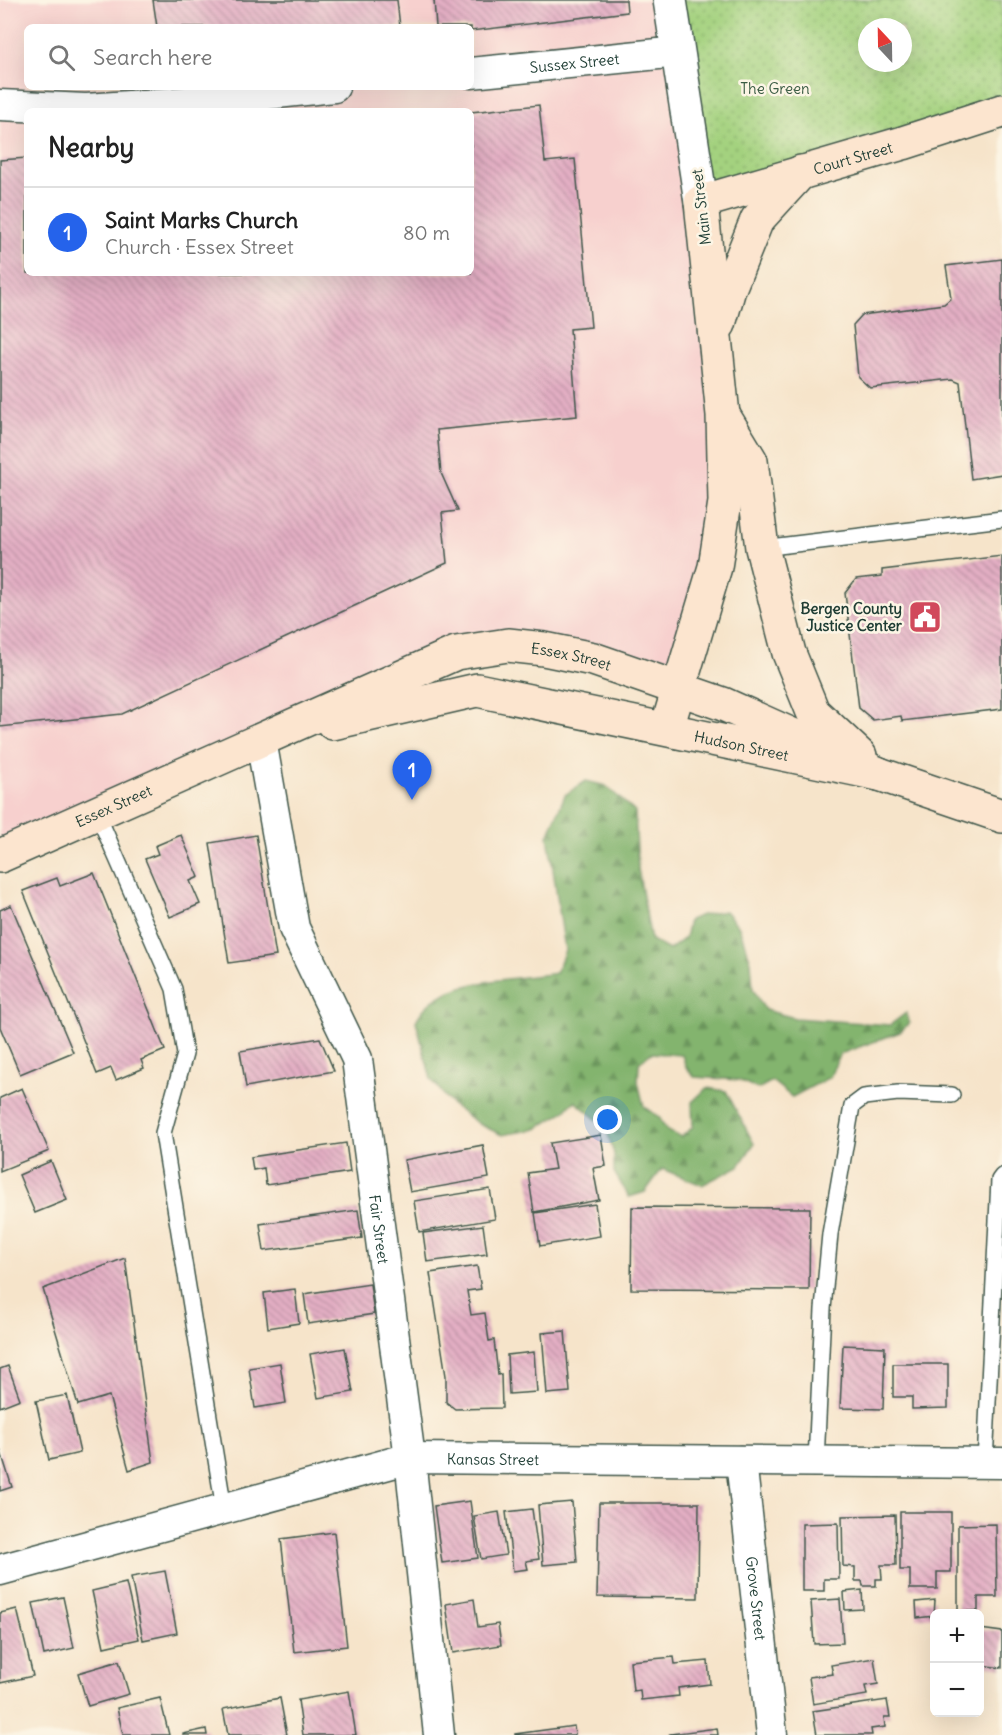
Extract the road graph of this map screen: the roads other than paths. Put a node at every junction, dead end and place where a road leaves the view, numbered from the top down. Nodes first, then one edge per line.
1 (670, 0) edge
2 (678, 52) junction
3 (474, 73) edge
4 (306, 90) edge
5 (0, 105) edge
6 (64, 108) edge
7 (100, 108) edge
8 (1002, 111) edge
9 (801, 171) junction
10 (701, 202) junction
11 (714, 340) junction
12 (723, 415) junction
13 (1002, 519) edge
14 (762, 548) junction
15 (678, 689) junction
16 (477, 690) joint
17 (667, 728) junction
18 (261, 740) junction
19 (879, 774) junction
20 (97, 813) junction
21 (1002, 816) edge
22 (0, 856) edge
23 (952, 1095) dead end
24 (1002, 1176) edge
25 (410, 1458) junction
26 (741, 1461) junction
27 (816, 1462) junction
28 (994, 1463) edge
29 (224, 1509) junction
30 (0, 1570) edge
31 (439, 1735) edge
32 (771, 1735) edge

1 - 2 street, Main Street
2 - 3 street, Sussex Street
2 - 10 street, Main Street
4 - 7 street
5 - 6 street
8 - 9 main road, Court Street
9 - 10 main road, Court Street
9 - 11 main road
10 - 11 main road, Main Street
11 - 12 main road, Main Street
12 - 14 main road, Main Street
12 - 15 main road, Main Street
13 - 14 lane
14 - 19 main road, Main Street
15 - 17 main road, Main Street
15 - 18 main road, Essex Street
15 - 19 main road, Essex Street
16 - 17 main road, Hudson Street
16 - 18 main road, Essex Street
17 - 19 main road, Hudson Street
18 - 20 main road, Essex Street
18 - 25 street, Fair Street
19 - 21 main road, Hudson Street
20 - 22 main road, Essex Street
20 - 29 lane
23 - 27 lane
24 - 28 lane
25 - 26 street, Kansas Street
25 - 29 street, Kansas Street
25 - 31 street, Fair Street
26 - 27 street, Kansas Street
26 - 32 street, Grove Street
27 - 28 street, Kansas Street
29 - 30 street, Kansas Street

